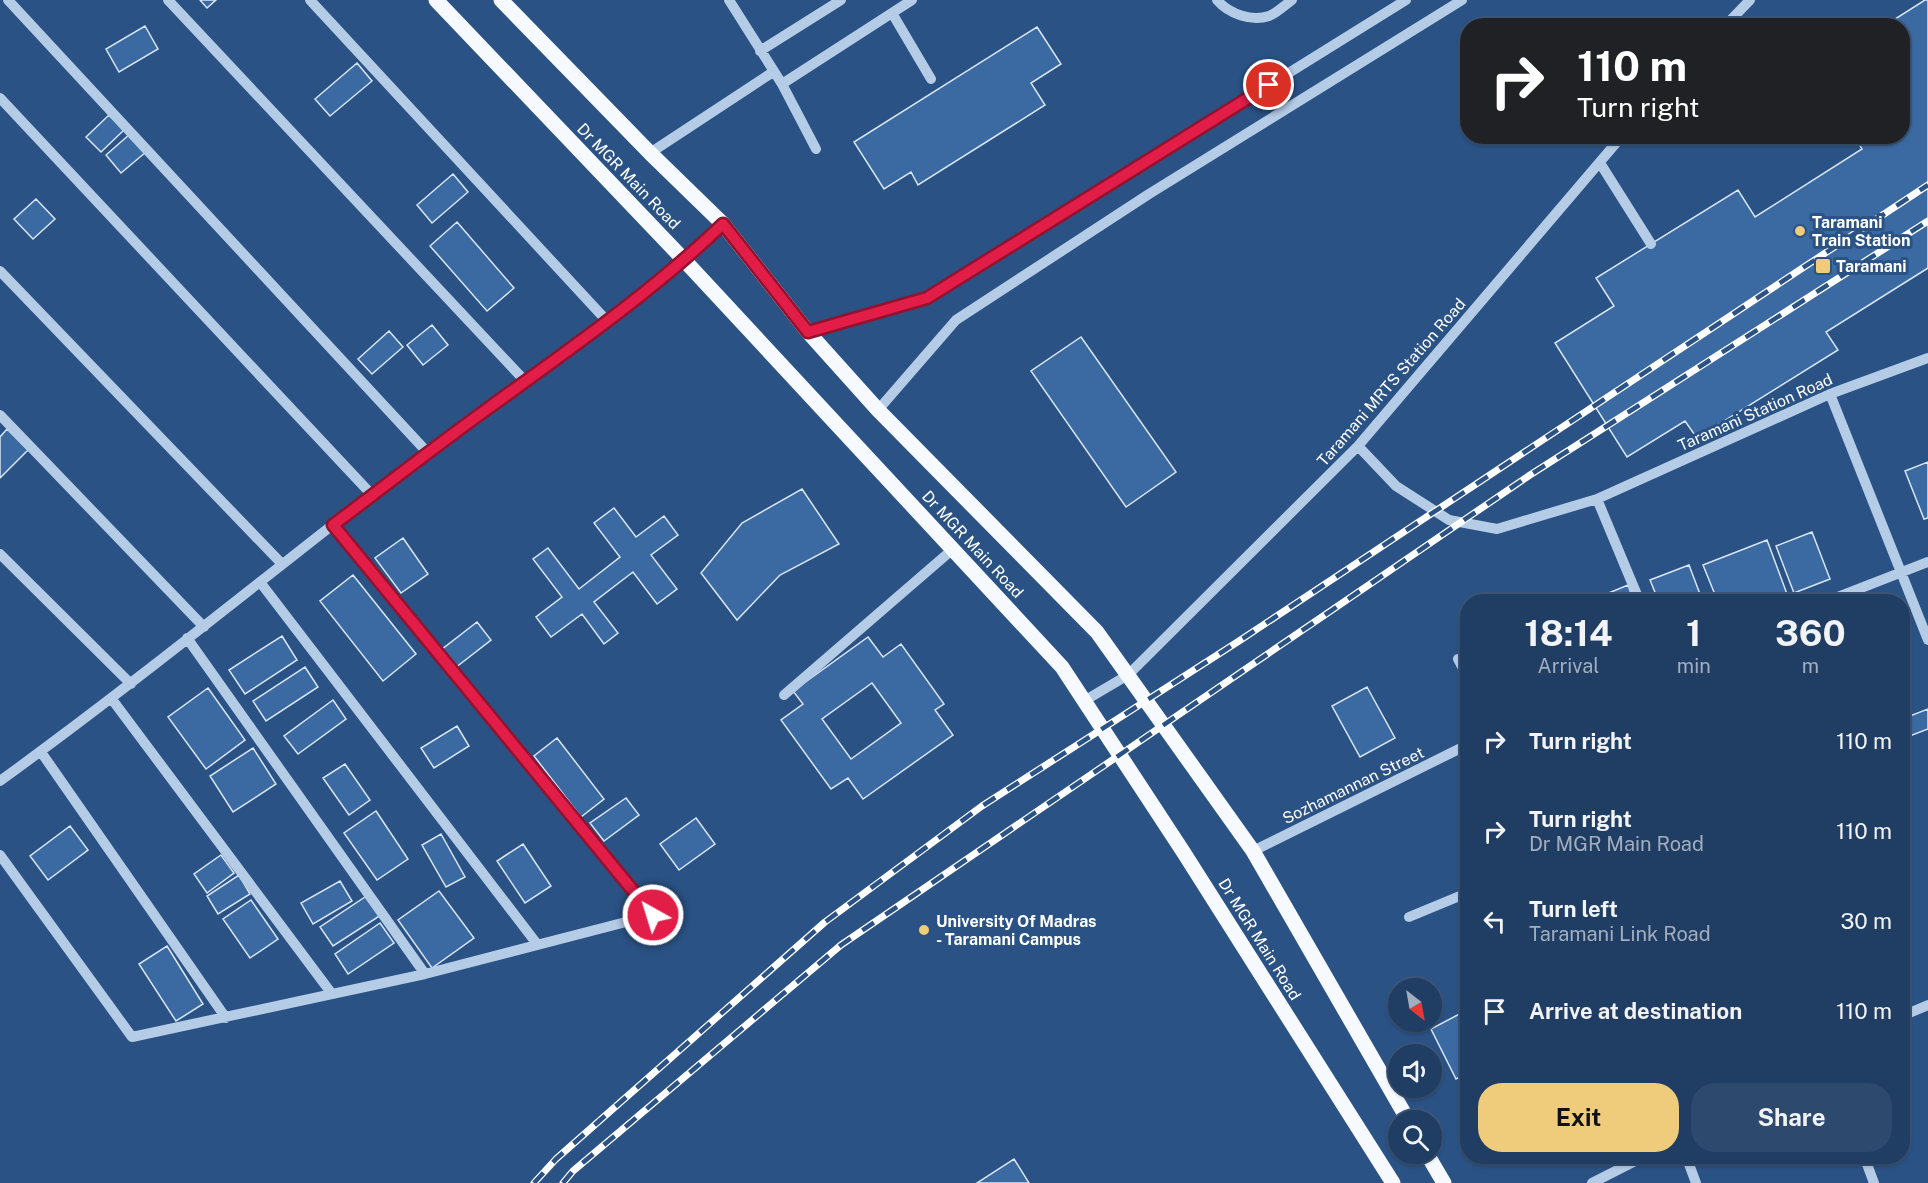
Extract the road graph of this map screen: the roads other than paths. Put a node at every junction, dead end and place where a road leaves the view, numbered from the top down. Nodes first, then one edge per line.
1 (8, 0) edge
2 (168, 0) edge
3 (310, 0) edge
4 (436, 0) edge
5 (501, 0) edge
6 (729, 0) edge
7 (841, 0) edge
8 (912, 0) edge
9 (1217, 0) edge
10 (1292, 0) edge
11 (1406, 0) edge
12 (1461, 0) edge
13 (1750, 0) edge
14 (892, 13) junction
15 (1733, 18) edge
16 (760, 51) junction
17 (772, 72) junction
18 (931, 79) dead end
19 (782, 84) junction
20 (0, 98) edge
21 (1615, 144) edge
22 (816, 149) dead end
23 (650, 153) junction
24 (1599, 163) junction
25 (723, 224) junction
26 (1651, 244) dead end
27 (685, 261) junction
28 (0, 271) edge
29 (607, 321) junction
30 (808, 332) junction
31 (1928, 358) edge
32 (525, 381) junction
33 (1830, 394) junction
34 (878, 410) junction
35 (0, 415) edge
36 (1358, 446) junction
37 (427, 452) junction
38 (372, 495) junction
39 (1597, 500) junction
40 (333, 525) junction
41 (953, 549) junction
42 (0, 554) edge
43 (1928, 562) edge
44 (282, 564) junction
45 (1904, 573) junction
46 (260, 582) junction
47 (1637, 594) edge
48 (1847, 594) edge
49 (204, 627) junction
50 (187, 638) junction
51 (1928, 640) edge
52 (1458, 659) dead end
53 (1460, 663) edge
54 (1128, 675) junction
55 (131, 684) junction
56 (784, 695) dead end
57 (111, 698) junction
58 (1084, 701) junction
59 (1460, 748) edge
60 (41, 752) junction
61 (0, 781) edge
62 (1252, 851) junction
63 (0, 855) edge
64 (1460, 896) edge
65 (1408, 917) dead end
66 (537, 944) junction
67 (425, 974) junction
68 (332, 994) junction
69 (1928, 1005) edge
70 (1910, 1013) edge
71 (226, 1018) junction
72 (1402, 1110) edge
73 (1433, 1164) edge
74 (1629, 1164) edge
75 (1689, 1164) edge
76 (1867, 1164) edge
77 (1393, 1183) edge
78 (1444, 1183) edge
79 (1592, 1183) edge
80 (1696, 1183) edge
81 (1874, 1183) edge

1 - 37 street
2 - 32 street
3 - 29 street
4 - 27 main road, Dr MGR Main Road
5 - 23 main road, Dr MGR Main Road
6 - 16 street
7 - 16 street
8 - 14 street
9 - 10 street
11 - 30 street
12 - 34 street
13 - 15 street
14 - 18 street
14 - 19 street
16 - 17 street
17 - 19 street
17 - 23 street
19 - 22 street
20 - 38 street
21 - 24 street, Taramani MRTS Station Road
23 - 25 main road, Dr MGR Main Road
24 - 26 street
24 - 36 street, Taramani MRTS Station Road
25 - 27 street
25 - 30 main road, Dr MGR Main Road
27 - 29 street
27 - 41 main road, Dr MGR Main Road
28 - 44 street
29 - 32 street
30 - 34 main road, Dr MGR Main Road
31 - 33 street, Taramani Station Road
32 - 37 street
33 - 39 street, Taramani Station Road
33 - 45 street
34 - 54 main road, Dr MGR Main Road
35 - 49 street
36 - 39 street, Taramani Station Road
36 - 54 street, Taramani MRTS Station Road
37 - 38 street
38 - 40 street
39 - 47 street
40 - 44 street
40 - 66 street
41 - 56 street
41 - 58 main road, Dr MGR Main Road
42 - 55 street
43 - 45 street
44 - 46 street
45 - 48 street
45 - 51 street
46 - 49 street
46 - 66 street
49 - 50 street
50 - 55 street
50 - 67 street
52 - 53 street
54 - 58 street, Taramani MRTS Station Road
54 - 62 main road, Dr MGR Main Road
55 - 57 street
57 - 60 street
57 - 68 street
58 - 77 main road, Dr MGR Main Road
59 - 62 street, Sozhamannan Street
60 - 61 street
60 - 71 street
62 - 72 main road, Dr MGR Main Road
63 - 71 street
64 - 65 street
66 - 67 street
67 - 68 street
68 - 71 street
69 - 70 street
73 - 78 main road
74 - 79 street
75 - 80 street
76 - 81 street

